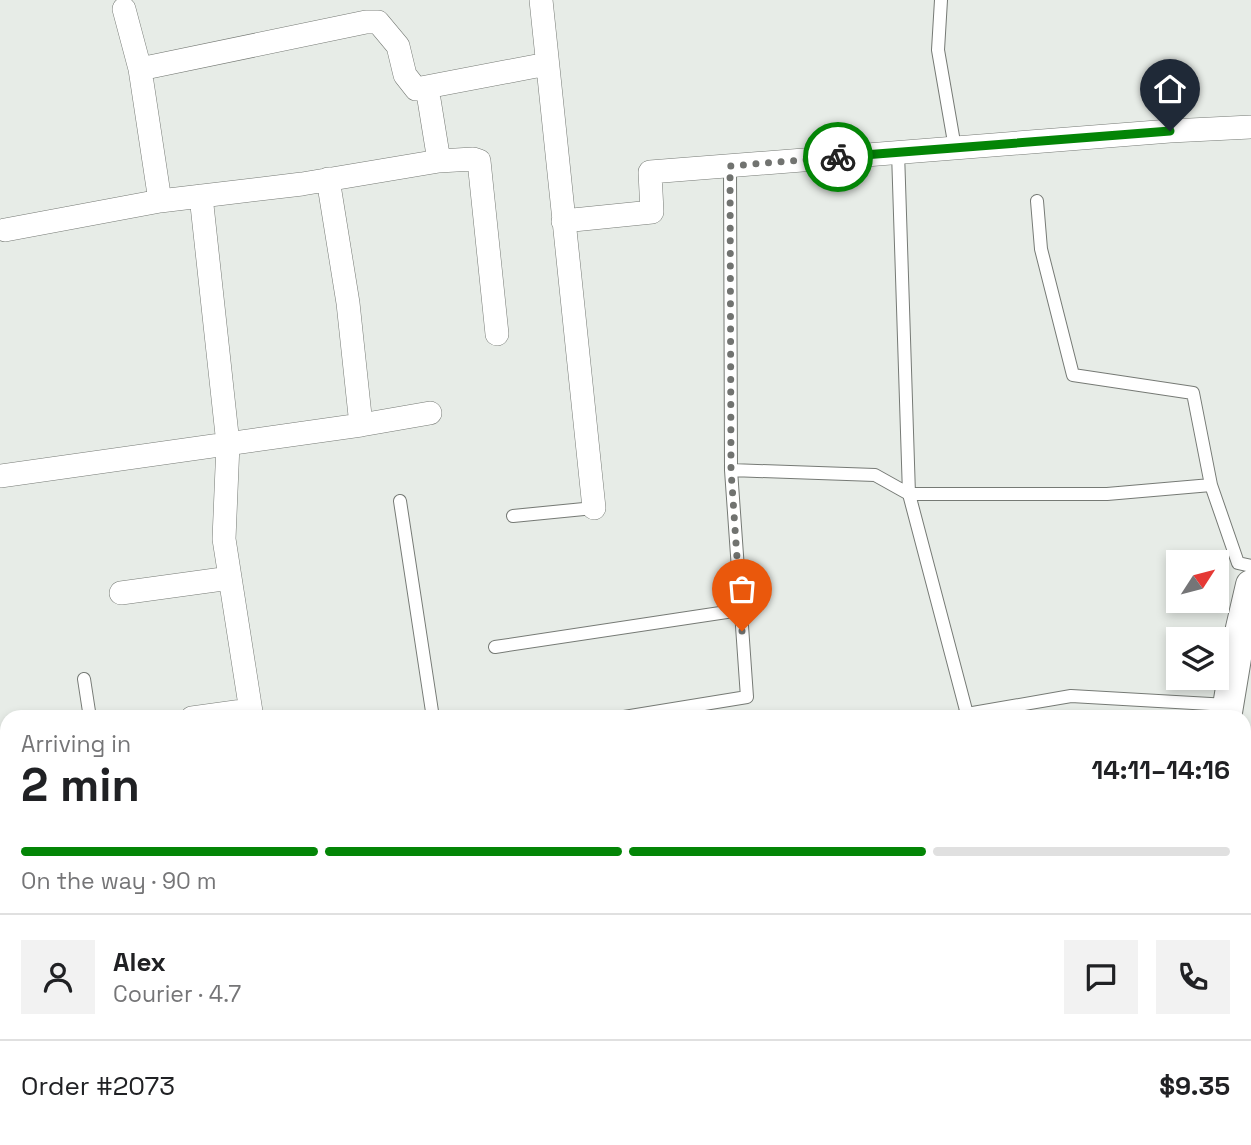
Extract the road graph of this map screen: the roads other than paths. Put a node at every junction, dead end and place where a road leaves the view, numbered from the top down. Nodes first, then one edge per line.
1 (541, 0) edge
2 (941, 0) edge
3 (124, 9) dead end
4 (547, 64) junction
5 (140, 69) junction
6 (426, 87) junction
7 (1251, 127) edge
8 (955, 148) junction
9 (898, 152) junction
10 (439, 161) junction
11 (730, 166) junction
12 (328, 179) junction
13 (201, 196) junction
14 (160, 201) junction
15 (1037, 201) dead end
16 (563, 221) junction
17 (5, 230) dead end
18 (497, 334) dead end
19 (429, 412) dead end
20 (361, 425) junction
21 (228, 444) junction
22 (731, 470) junction
23 (0, 476) edge
24 (1212, 485) junction
25 (909, 494) junction
26 (400, 501) dead end
27 (594, 508) joint
28 (513, 516) dead end
29 (1251, 566) edge
30 (230, 578) junction
31 (1251, 584) edge
32 (121, 593) dead end
33 (740, 610) junction
34 (495, 647) dead end
35 (84, 680) dead end
36 (89, 710) edge
37 (251, 710) edge
38 (432, 710) edge
39 (667, 710) edge
40 (960, 710) edge
41 (992, 710) edge
42 (1217, 710) edge
43 (1227, 710) edge

1 - 4 street
2 - 8 lane
3 - 5 street
4 - 6 street
4 - 16 street
5 - 6 street
5 - 14 street
6 - 10 street
7 - 8 street
8 - 9 street
9 - 11 street
9 - 25 lane
10 - 12 street
10 - 18 street
11 - 16 street
11 - 22 lane
12 - 13 street
12 - 20 street
13 - 14 street
13 - 21 street
14 - 17 street
15 - 24 lane
16 - 27 street
19 - 20 street
20 - 21 street
21 - 23 street
21 - 30 street
22 - 25 lane
22 - 33 lane
24 - 25 lane
24 - 29 lane
25 - 40 lane
26 - 38 lane
27 - 28 lane
30 - 32 street
30 - 37 street
31 - 43 street
33 - 34 lane
33 - 39 lane
35 - 36 lane
41 - 42 lane

